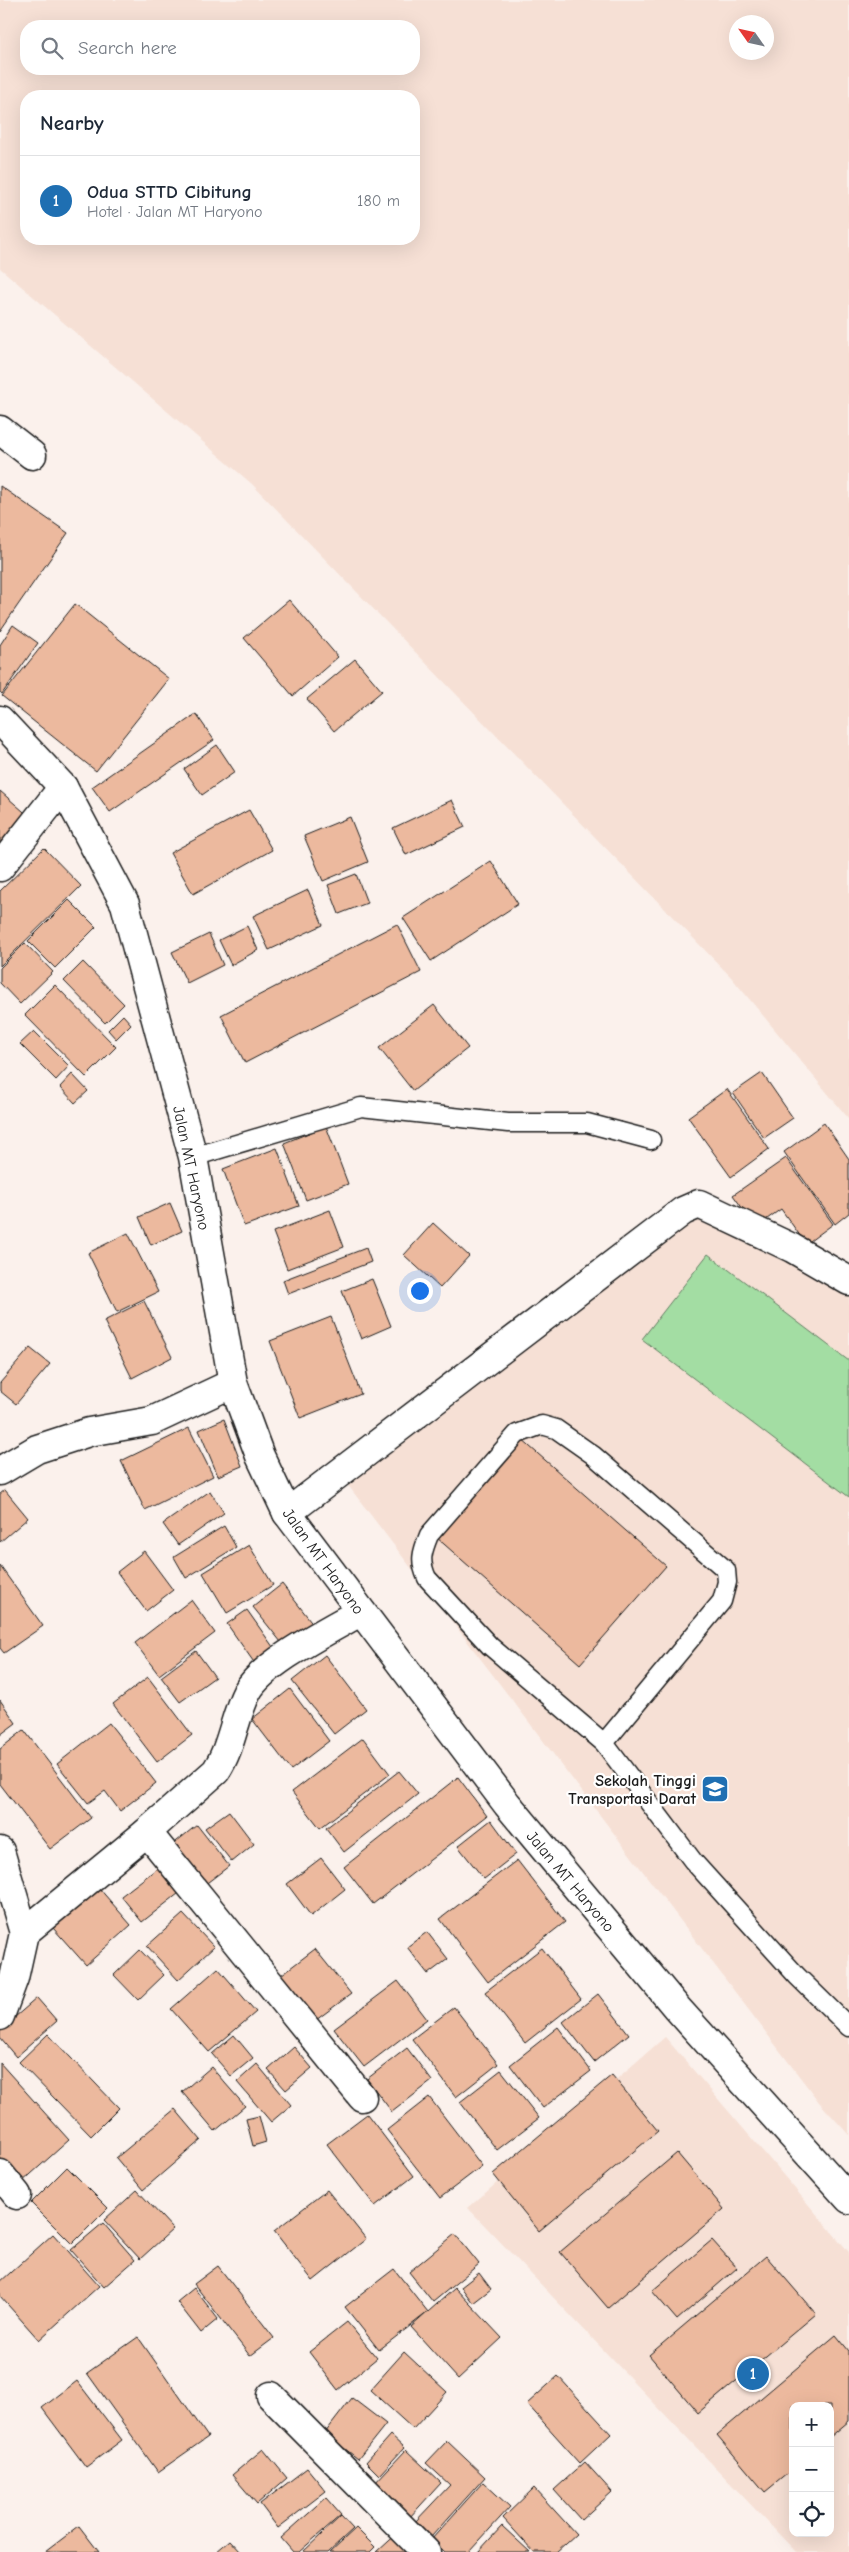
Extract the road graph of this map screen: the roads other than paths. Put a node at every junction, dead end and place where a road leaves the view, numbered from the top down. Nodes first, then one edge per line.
1 (0, 430) edge
2 (32, 455) dead end
3 (0, 720) edge
4 (63, 787) junction
5 (0, 867) edge
6 (651, 1140) dead end
7 (193, 1157) junction
8 (849, 1281) edge
9 (233, 1383) junction
10 (0, 1471) edge
11 (287, 1513) junction
12 (360, 1612) junction
13 (604, 1743) junction
14 (147, 1832) junction
15 (0, 1851) edge
16 (24, 1933) junction
17 (0, 2016) edge
18 (849, 2027) edge
19 (362, 2097) dead end
20 (0, 2174) edge
21 (17, 2194) dead end
22 (849, 2200) edge
23 (271, 2396) dead end
24 (426, 2552) edge

1 - 2 street
3 - 4 street, Jalan MT Haryono
4 - 5 street
4 - 7 street, Jalan MT Haryono
6 - 7 lane
7 - 9 street, Jalan MT Haryono
8 - 11 street
9 - 10 street
9 - 11 street, Jalan MT Haryono
11 - 12 street, Jalan MT Haryono
12 - 14 street
12 - 22 street, Jalan MT Haryono
13 - 13 lane
13 - 18 lane
14 - 16 street
14 - 19 street
15 - 16 street
16 - 17 street
20 - 21 street
23 - 24 street

